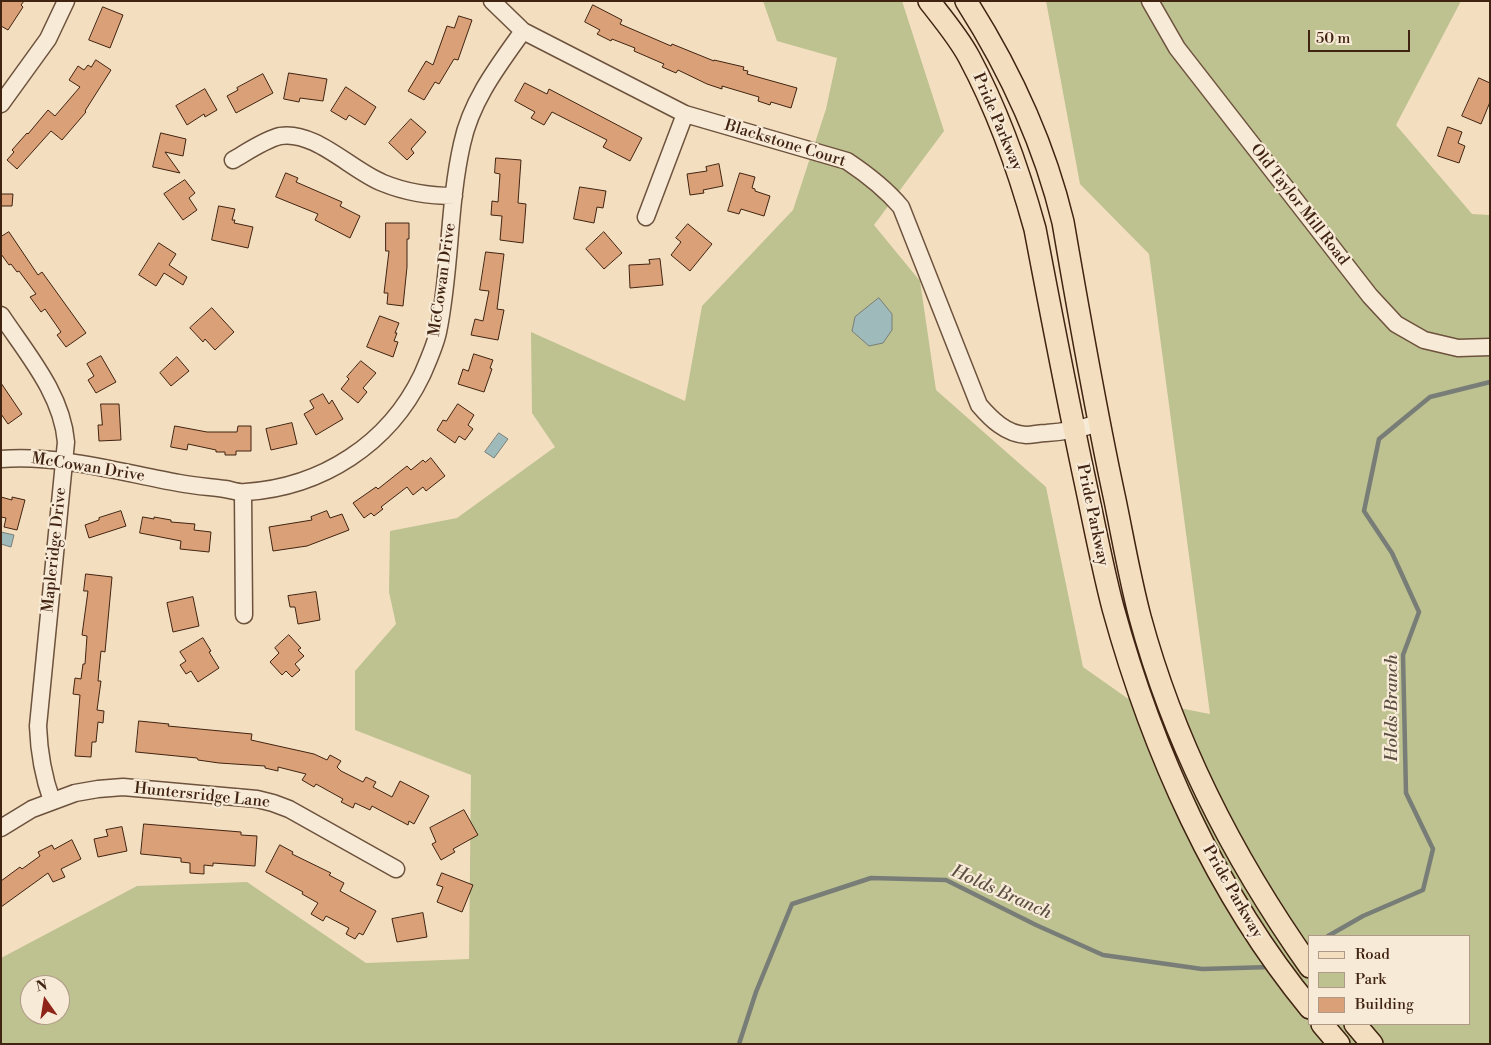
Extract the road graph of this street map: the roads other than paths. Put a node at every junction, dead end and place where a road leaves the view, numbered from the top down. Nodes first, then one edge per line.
1 (66, 1) edge
2 (492, 1) edge
3 (929, 1) edge
4 (966, 1) edge
5 (1150, 1) edge
6 (523, 31) junction
7 (1, 104) edge
8 (685, 114) junction
9 (232, 160) dead end
10 (454, 196) junction
11 (646, 217) dead end
12 (1, 314) edge
13 (1490, 347) edge
14 (1098, 423) junction
15 (1074, 430) junction
16 (1, 459) edge
17 (64, 461) junction
18 (244, 493) junction
19 (244, 616) dead end
20 (52, 801) junction
21 (1, 828) edge
22 (396, 869) dead end
23 (1308, 964) edge
24 (1308, 1006) edge
25 (1323, 1025) edge
26 (1339, 1044) edge

1 - 7 street
2 - 6 street, Blackstone Court
3 - 15 main road, Pride Parkway
4 - 14 main road, Pride Parkway
5 - 13 street, Old Taylor Mill Road
6 - 8 street, Blackstone Court
6 - 10 street, McCowan Drive
8 - 11 street
8 - 15 street, Blackstone Court
9 - 10 street
10 - 18 street, McCowan Drive
12 - 17 street, Mapleridge Drive
14 - 15 street, Blackstone Court
14 - 23 main road, Pride Parkway
15 - 24 main road, Pride Parkway
16 - 17 street, McCowan Drive
17 - 18 street, McCowan Drive
17 - 20 street, Mapleridge Drive
18 - 19 street
20 - 21 street, Huntersridge Lane
20 - 22 street, Huntersridge Lane
25 - 26 main road

